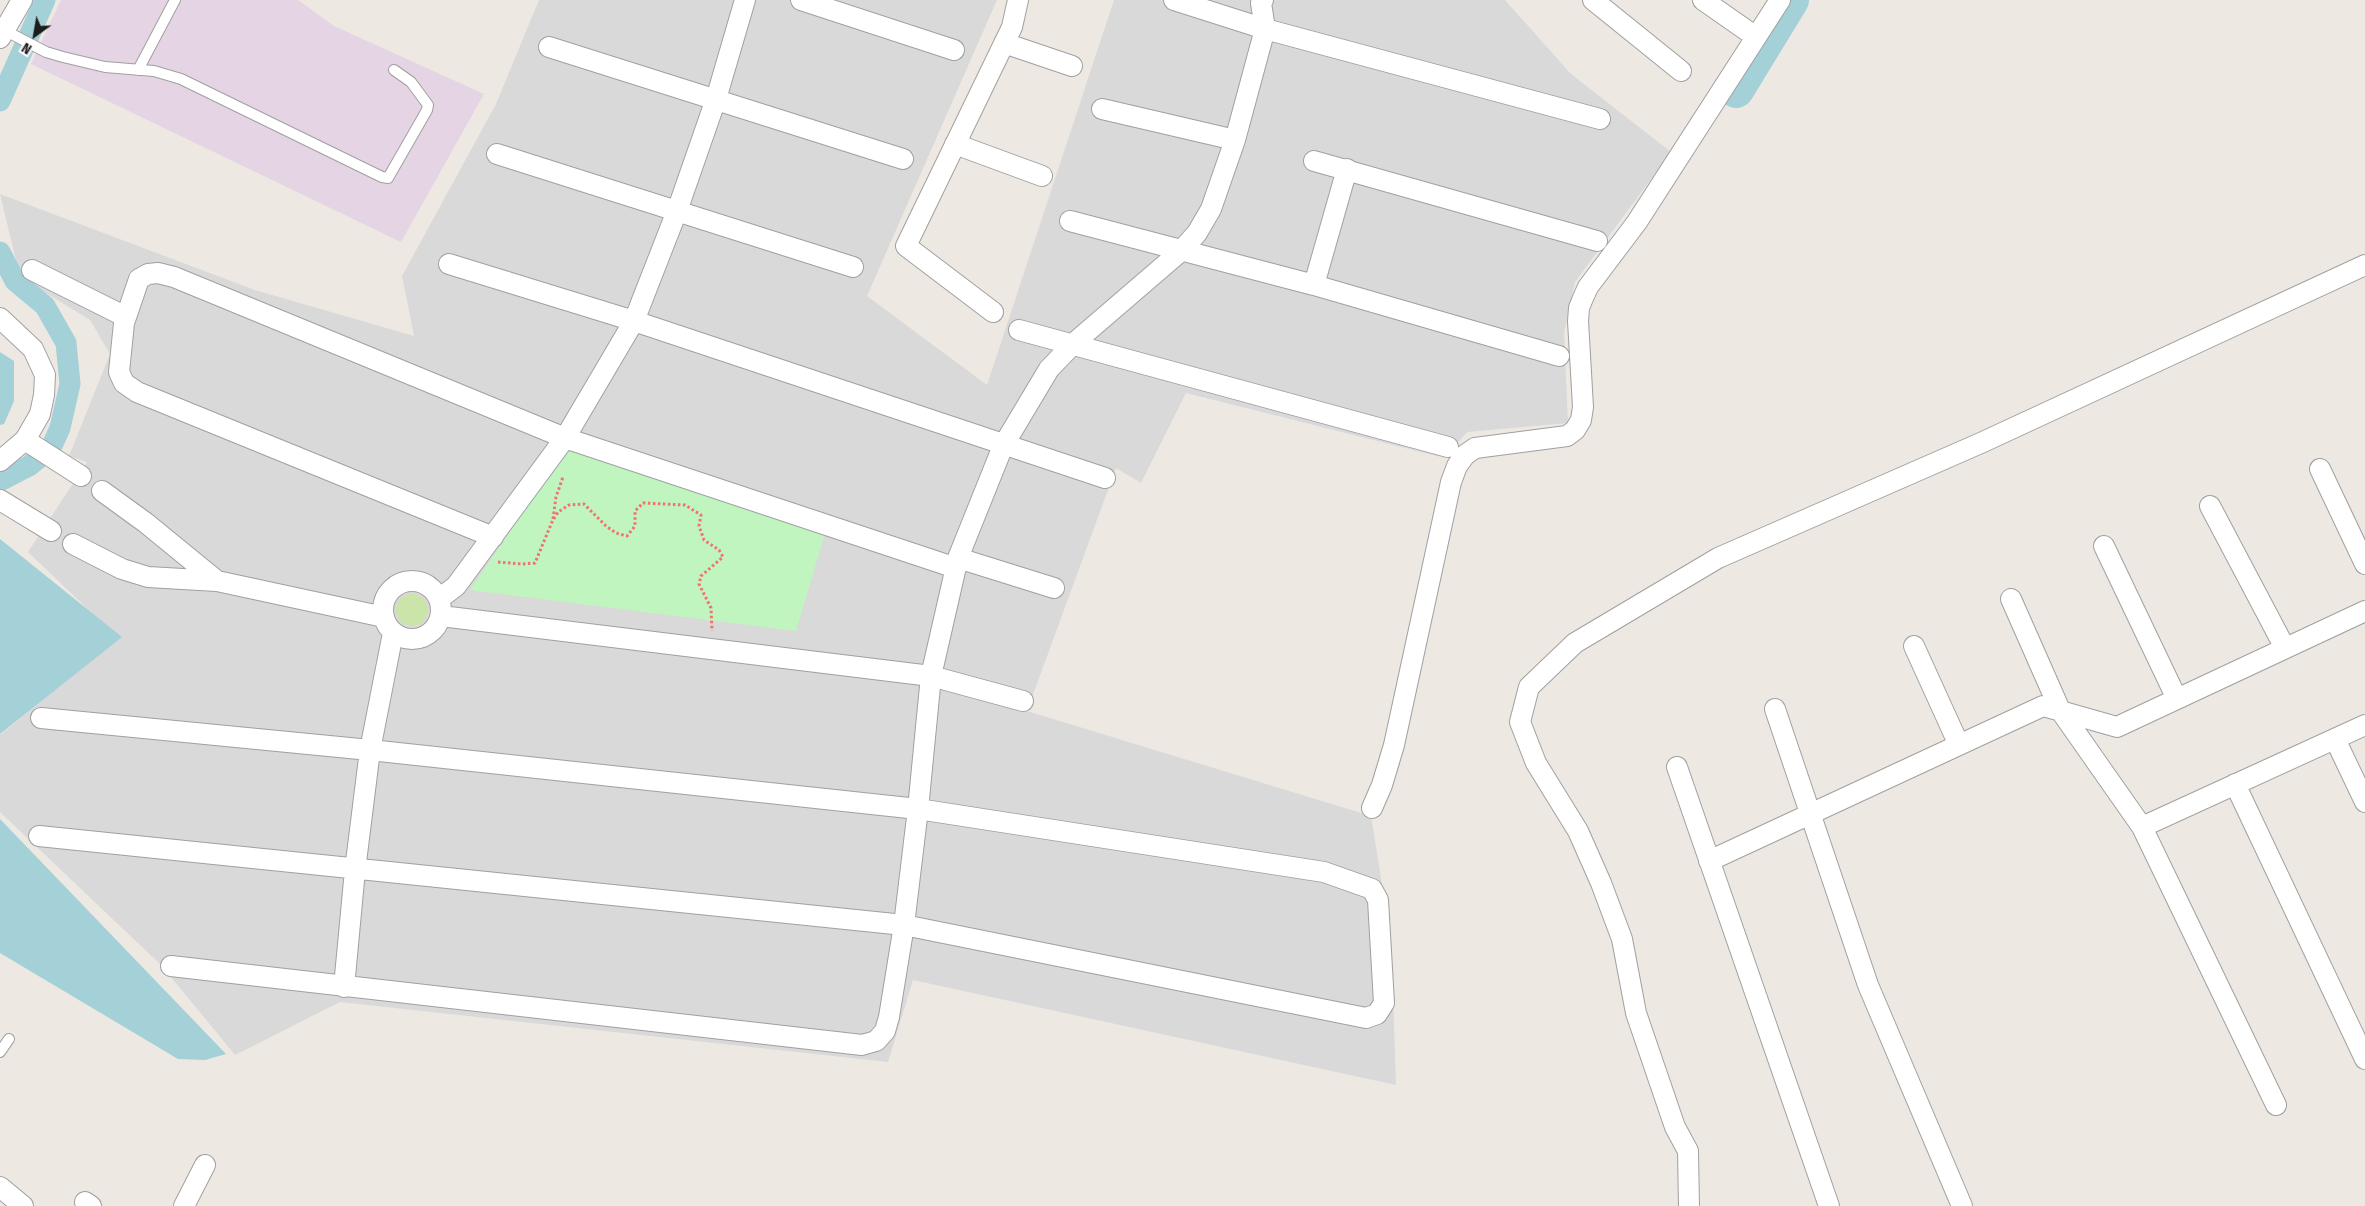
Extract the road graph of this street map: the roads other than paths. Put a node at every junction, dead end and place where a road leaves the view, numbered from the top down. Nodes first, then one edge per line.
1 (22, 0) edge
2 (175, 0) edge
3 (745, 0) edge
4 (801, 0) edge
5 (1018, 0) edge
6 (1174, 0) edge
7 (1593, 0) edge
8 (1703, 0) edge
9 (1780, 0) edge
10 (1261, 1) edge
11 (1265, 29) junction
12 (6, 35) edge
13 (1756, 37) junction
14 (1004, 43) junction
15 (549, 47) dead end
16 (954, 50) dead end
17 (1072, 66) dead end
18 (138, 70) junction
19 (394, 70) dead end
20 (1681, 71) dead end
21 (716, 99) junction
22 (1102, 109) dead end
23 (1600, 119) dead end
24 (1235, 140) junction
25 (954, 144) junction
26 (497, 154) dead end
27 (903, 159) dead end
28 (1314, 161) dead end
29 (1347, 169) junction
30 (1042, 176) dead end
31 (677, 211) junction
32 (1070, 221) dead end
33 (1597, 241) dead end
34 (1181, 251) junction
35 (448, 264) dead end
36 (2365, 265) edge
37 (853, 267) dead end
38 (32, 270) dead end
39 (1314, 286) junction
40 (993, 312) dead end
41 (126, 317) junction
42 (0, 318) edge
43 (634, 321) junction
44 (1019, 330) dead end
45 (1074, 344) junction
46 (1559, 356) dead end
47 (565, 438) junction
48 (30, 443) junction
49 (1003, 446) junction
50 (1448, 447) dead end
51 (0, 461) edge
52 (2320, 468) dead end
53 (76, 472) dead end
54 (1105, 478) dead end
55 (102, 491) dead end
56 (0, 500) edge
57 (2210, 506) dead end
58 (51, 531) dead end
59 (492, 537) junction
60 (74, 544) dead end
61 (2104, 546) dead end
62 (957, 563) junction
63 (2365, 564) edge
64 (217, 581) junction
65 (1054, 588) dead end
66 (2011, 600) dead end
67 (440, 608) junction
68 (2365, 611) edge
69 (388, 625) junction
70 (1914, 646) dead end
71 (2285, 648) junction
72 (930, 676) junction
73 (2177, 699) junction
74 (1023, 701) dead end
75 (1775, 709) dead end
76 (2060, 710) junction
77 (41, 718) dead end
78 (2365, 725) edge
79 (2335, 739) junction
80 (1959, 745) junction
81 (370, 750) junction
82 (1677, 767) dead end
83 (2235, 784) junction
84 (2365, 802) edge
85 (1372, 808) dead end
86 (918, 809) junction
87 (1810, 814) junction
88 (2142, 827) junction
89 (39, 836) dead end
90 (1709, 861) junction
91 (355, 870) junction
92 (904, 925) junction
93 (171, 966) dead end
94 (344, 987) junction
95 (9, 1039) dead end
96 (0, 1052) edge
97 (2365, 1059) edge
98 (2276, 1105) dead end
99 (205, 1165) dead end
100 (0, 1187) edge
101 (23, 1206) edge
102 (184, 1206) edge
103 (1689, 1206) edge
104 (1829, 1206) edge
105 (1962, 1206) edge

1 - 12 street
2 - 18 lane
3 - 21 street
4 - 16 street
5 - 14 street
6 - 11 street
7 - 20 street
8 - 13 street
9 - 13 street
10 - 11 street
11 - 23 street
11 - 24 street
12 - 18 lane
13 - 85 street
14 - 17 street
14 - 25 street
15 - 21 street
18 - 19 lane
21 - 27 street
21 - 31 street
22 - 24 street
24 - 34 street
25 - 30 street
25 - 40 street
26 - 31 street
28 - 29 street
29 - 33 street
29 - 39 street
31 - 37 street
31 - 43 street
32 - 34 street
34 - 39 street
34 - 45 street
35 - 43 street
36 - 103 street
38 - 41 street
39 - 46 street
41 - 47 street
41 - 59 street
42 - 48 street
43 - 47 street
43 - 49 street
44 - 45 street
45 - 49 street
45 - 50 street
47 - 59 street
47 - 62 street
48 - 51 street
48 - 53 street
49 - 54 street
49 - 62 street
52 - 63 street
55 - 64 street
56 - 58 street
57 - 71 street
59 - 67 street
60 - 64 street
61 - 73 street
62 - 65 street
62 - 72 street
64 - 69 street
66 - 76 street
67 - 69 street
67 - 69 street
67 - 72 street
68 - 71 street
69 - 81 street
70 - 80 street
71 - 73 street
72 - 74 street
72 - 86 street
73 - 76 street
75 - 87 street
76 - 80 street
76 - 88 street
77 - 81 street
78 - 79 street
79 - 83 street
79 - 84 street
80 - 87 street
81 - 86 street
81 - 91 street
82 - 90 street
83 - 88 street
83 - 97 street
86 - 92 street
86 - 92 street
87 - 90 street
87 - 105 street
88 - 98 street
89 - 91 street
90 - 104 street
91 - 92 street
91 - 94 street
92 - 94 street
93 - 94 street
95 - 96 lane
99 - 102 street
100 - 101 street

